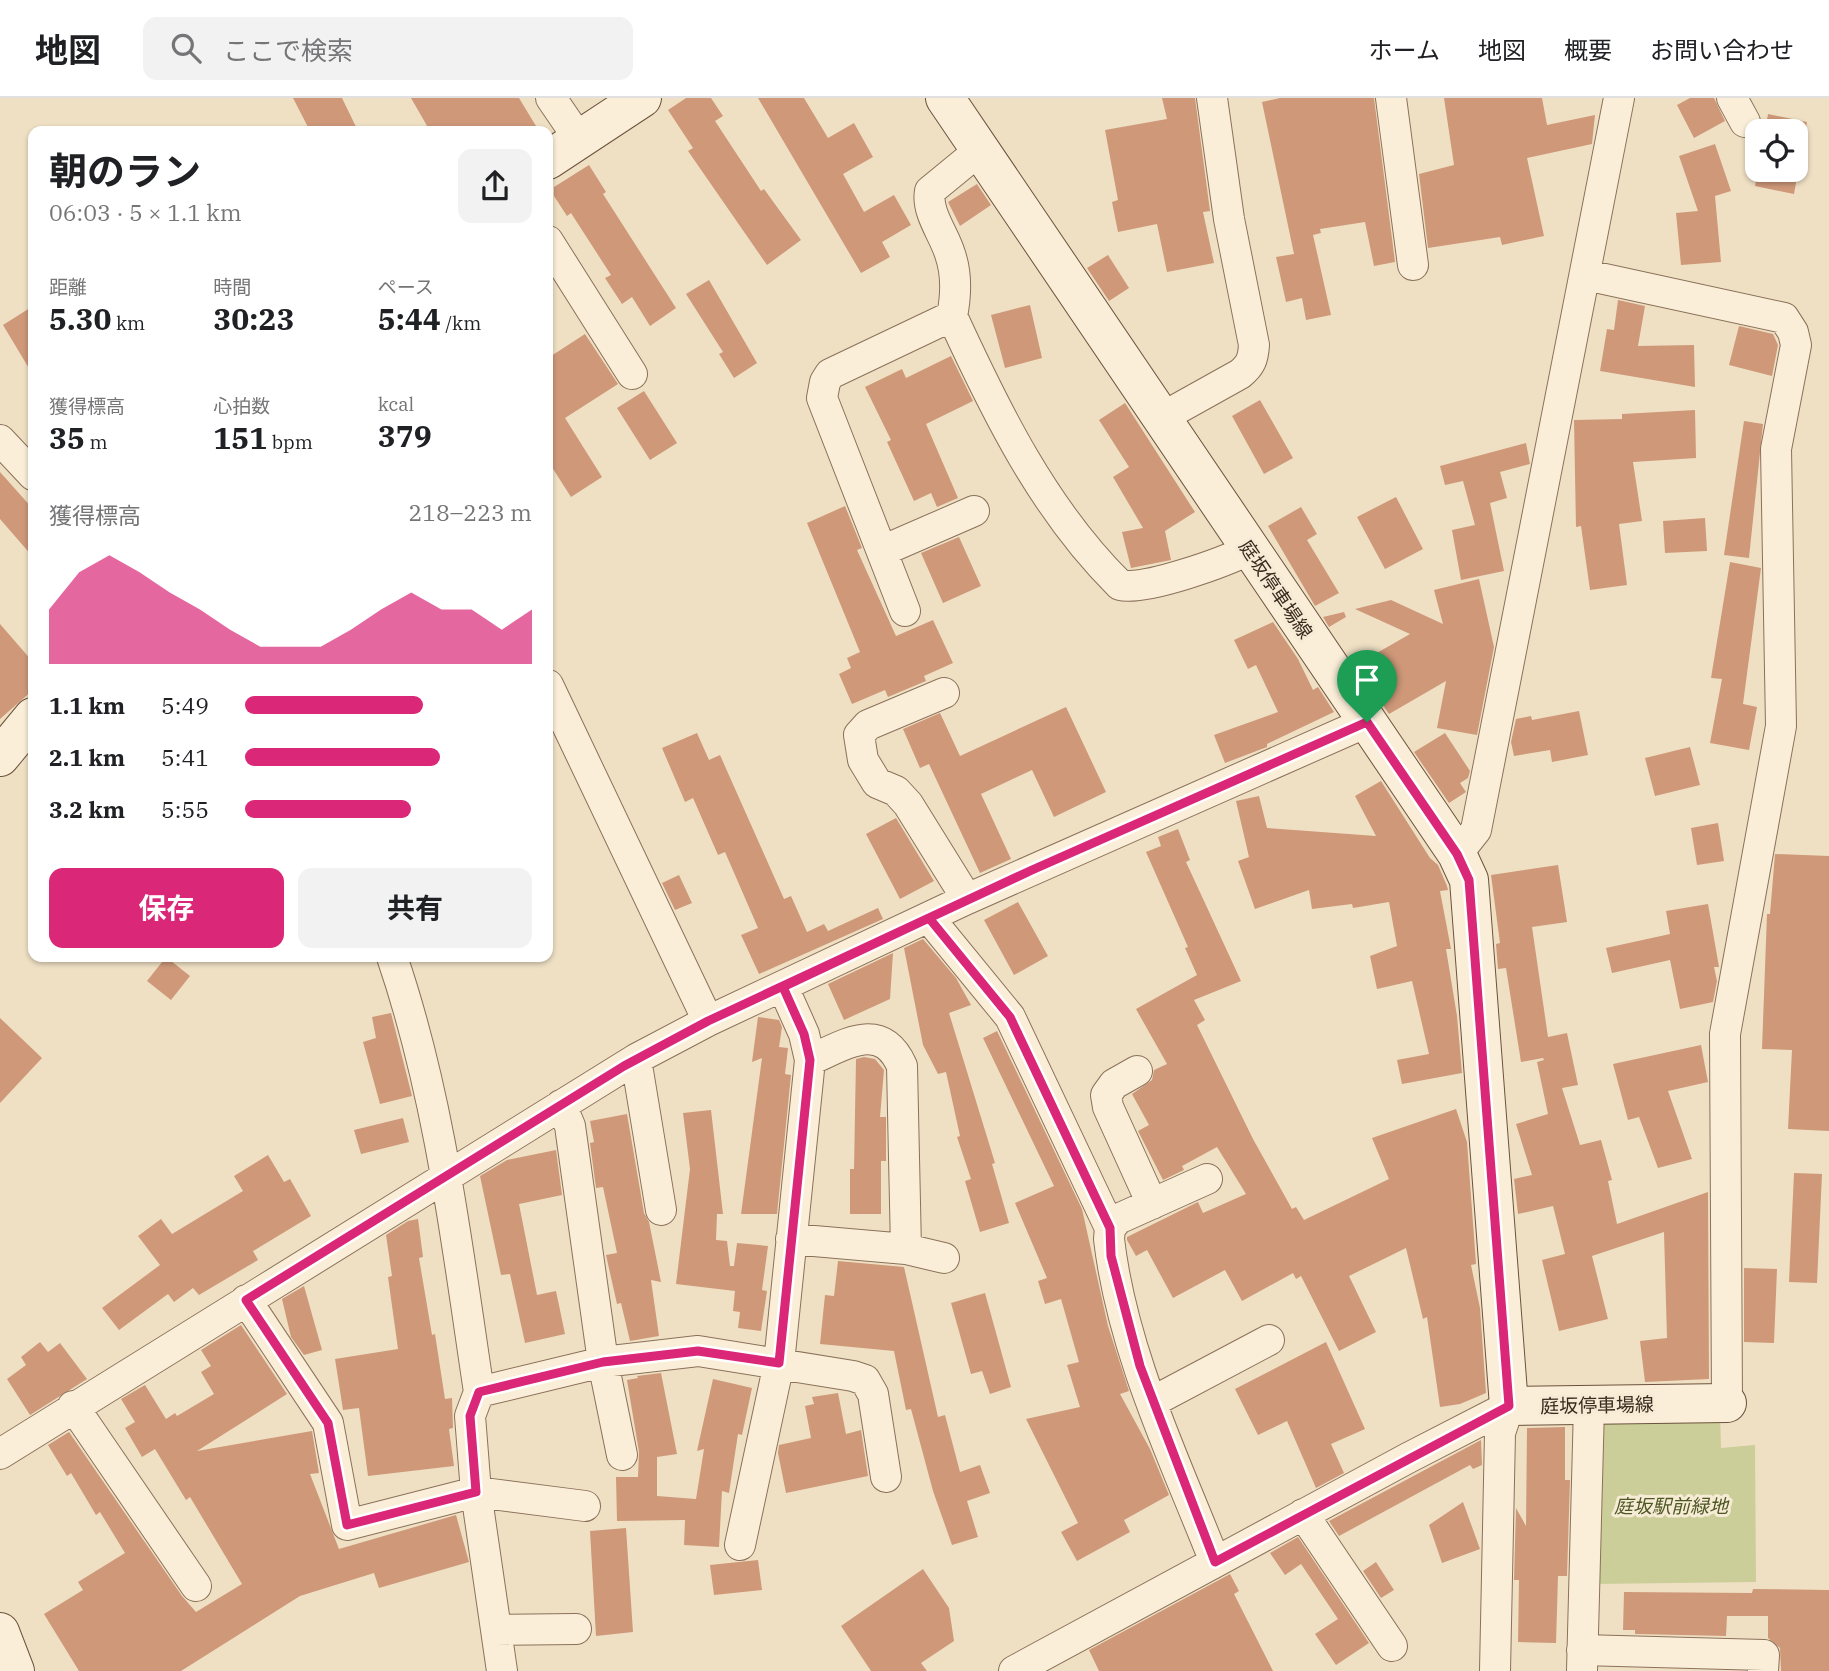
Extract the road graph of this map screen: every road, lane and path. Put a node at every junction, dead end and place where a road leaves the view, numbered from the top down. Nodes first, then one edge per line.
1 (551, 98) edge
2 (642, 98) edge
3 (945, 98) edge
4 (1212, 98) edge
5 (1391, 98) edge
6 (1619, 98) edge
7 (579, 139) junction
8 (980, 149) junction
9 (553, 157) edge
10 (553, 249) edge
11 (1413, 265) dead end
12 (1586, 275) junction
13 (952, 316) junction
14 (632, 374) dead end
15 (1161, 418) junction
16 (0, 440) edge
17 (28, 470) edge
18 (974, 512) dead end
19 (1250, 549) junction
20 (882, 551) junction
21 (905, 611) dead end
22 (944, 693) dead end
23 (553, 696) edge
24 (1367, 722) junction
25 (28, 723) edge
26 (0, 757) edge
27 (1457, 854) junction
28 (967, 899) junction
29 (929, 918) junction
30 (394, 962) edge
31 (783, 987) junction
32 (708, 1021) junction
33 (636, 1059) junction
34 (810, 1060) junction
35 (1137, 1071) dead end
36 (561, 1105) junction
37 (446, 1176) junction
38 (1207, 1179) dead end
39 (1152, 1204) junction
40 (660, 1210) dead end
41 (1110, 1228) junction
42 (791, 1239) junction
43 (906, 1249) junction
44 (944, 1258) dead end
45 (246, 1300) junction
46 (1269, 1340) dead end
47 (603, 1362) junction
48 (779, 1363) junction
49 (479, 1392) junction
50 (1152, 1402) junction
51 (1727, 1403) joint
52 (73, 1406) junction
53 (1509, 1406) junction
54 (1589, 1406) junction
55 (0, 1454) edge
56 (622, 1455) dead end
57 (886, 1477) dead end
58 (476, 1492) junction
59 (585, 1506) dead end
60 (1303, 1514) junction
61 (740, 1545) dead end
62 (1215, 1562) junction
63 (196, 1586) dead end
64 (576, 1629) dead end
65 (496, 1630) junction
66 (0, 1632) edge
67 (1392, 1646) dead end
68 (1582, 1660) edge
69 (1057, 1661) edge
70 (15, 1671) edge
71 (502, 1671) edge
72 (1014, 1671) edge
73 (1495, 1671) edge
74 (1763, 1671) edge

1 - 7 street
2 - 7 main road
3 - 8 main road, 庭坂停車場線
4 - 15 street
5 - 11 street
6 - 12 street
7 - 9 main road
8 - 13 street
8 - 15 main road, 庭坂停車場線
10 - 14 street
12 - 27 street
12 - 51 street
13 - 19 street
13 - 20 street
15 - 19 main road, 庭坂停車場線
16 - 17 street
18 - 20 street
19 - 24 main road, 庭坂停車場線
20 - 21 street
22 - 28 street
23 - 32 street
24 - 27 main road, 庭坂停車場線
24 - 28 street
25 - 26 main road
27 - 53 main road, 庭坂停車場線
28 - 29 street
29 - 31 street
29 - 41 street
30 - 37 street
31 - 32 street
31 - 34 street
32 - 33 street
33 - 36 street
33 - 40 street
34 - 42 street
34 - 43 street
35 - 39 street
36 - 37 street
36 - 47 street
37 - 45 street
37 - 49 street
38 - 39 street
39 - 41 street
41 - 50 street
42 - 43 street
42 - 48 street
43 - 44 street
45 - 52 street
45 - 58 street
46 - 50 street
47 - 48 street
47 - 49 street
47 - 56 street
48 - 57 street
48 - 61 street
49 - 58 street
50 - 62 street
51 - 54 main road, 庭坂停車場線
52 - 55 street
52 - 63 street
53 - 54 main road, 庭坂停車場線
53 - 60 street
53 - 73 street
54 - 68 street
58 - 59 street
58 - 65 street
60 - 62 street
60 - 67 street
62 - 69 street
64 - 65 street
65 - 71 street
66 - 70 main road
68 - 74 street
69 - 72 street

